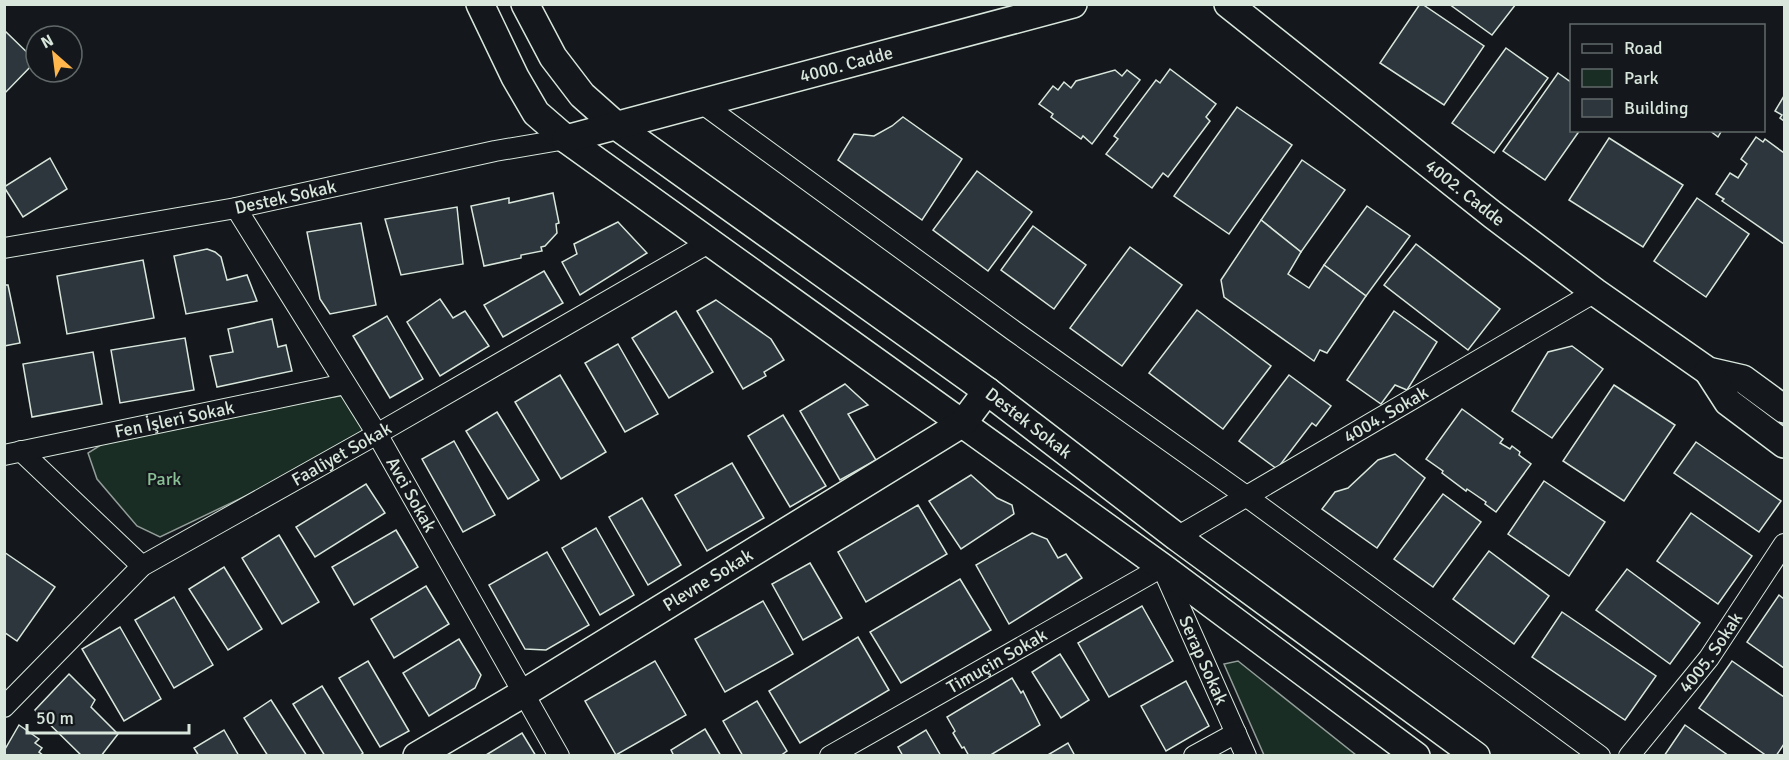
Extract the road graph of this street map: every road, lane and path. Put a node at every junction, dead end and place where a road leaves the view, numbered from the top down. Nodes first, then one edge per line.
1 (480, 4) edge
2 (525, 4) edge
3 (1073, 4) edge
4 (1228, 4) edge
5 (703, 104) junction
6 (618, 127) junction
7 (566, 140) junction
8 (236, 208) junction
9 (710, 242) junction
10 (4, 248) edge
11 (1595, 292) junction
12 (1708, 371) junction
13 (345, 384) junction
14 (987, 391) junction
15 (1785, 409) edge
16 (963, 423) junction
17 (377, 434) junction
18 (1785, 444) edge
19 (13, 453) edge
20 (1246, 496) junction
21 (1177, 537) junction
22 (1785, 544) edge
23 (142, 566) junction
24 (1162, 567) junction
25 (524, 693) junction
26 (4, 708) edge
27 (1236, 733) junction
28 (417, 756) edge
29 (559, 756) edge
30 (830, 756) edge
31 (1194, 756) edge
32 (1245, 756) edge
33 (1416, 756) edge
34 (1476, 756) edge
35 (1600, 756) edge
36 (1629, 756) edge

1 - 7 street
2 - 6 street
3 - 5 street, 4000. Cadde
4 - 11 street, 4002. Cadde
5 - 6 street, 4000. Cadde
5 - 20 street
6 - 7 street, Destek Sokak
6 - 14 street, Destek Sokak
7 - 8 street, Destek Sokak
7 - 9 street
8 - 10 street, Destek Sokak
8 - 13 street, Avci Sokak
9 - 16 street
9 - 17 street, Faaliyet Sokak
11 - 12 street, 4002. Cadde
11 - 20 street, 4004. Sokak
12 - 15 street, 4002. Cadde
12 - 18 street, 4002. Cadde
13 - 17 street, Avci Sokak
13 - 19 street, Fen İşleri Sokak
14 - 16 street, Plevne Sokak
14 - 21 street, Destek Sokak
16 - 24 street
16 - 25 street, Plevne Sokak
17 - 23 street, Faaliyet Sokak
17 - 25 street, Avci Sokak
19 - 23 street
20 - 21 street, 4004. Sokak
20 - 35 street
21 - 34 street, Destek Sokak
22 - 36 street, 4005. Sokak
23 - 26 street, Faaliyet Sokak
24 - 27 street, Serap Sokak
24 - 30 street, Timuçin Sokak
24 - 33 street
25 - 28 street, Plevne Sokak
25 - 29 street, Avci Sokak
27 - 31 street
27 - 32 street, Serap Sokak

